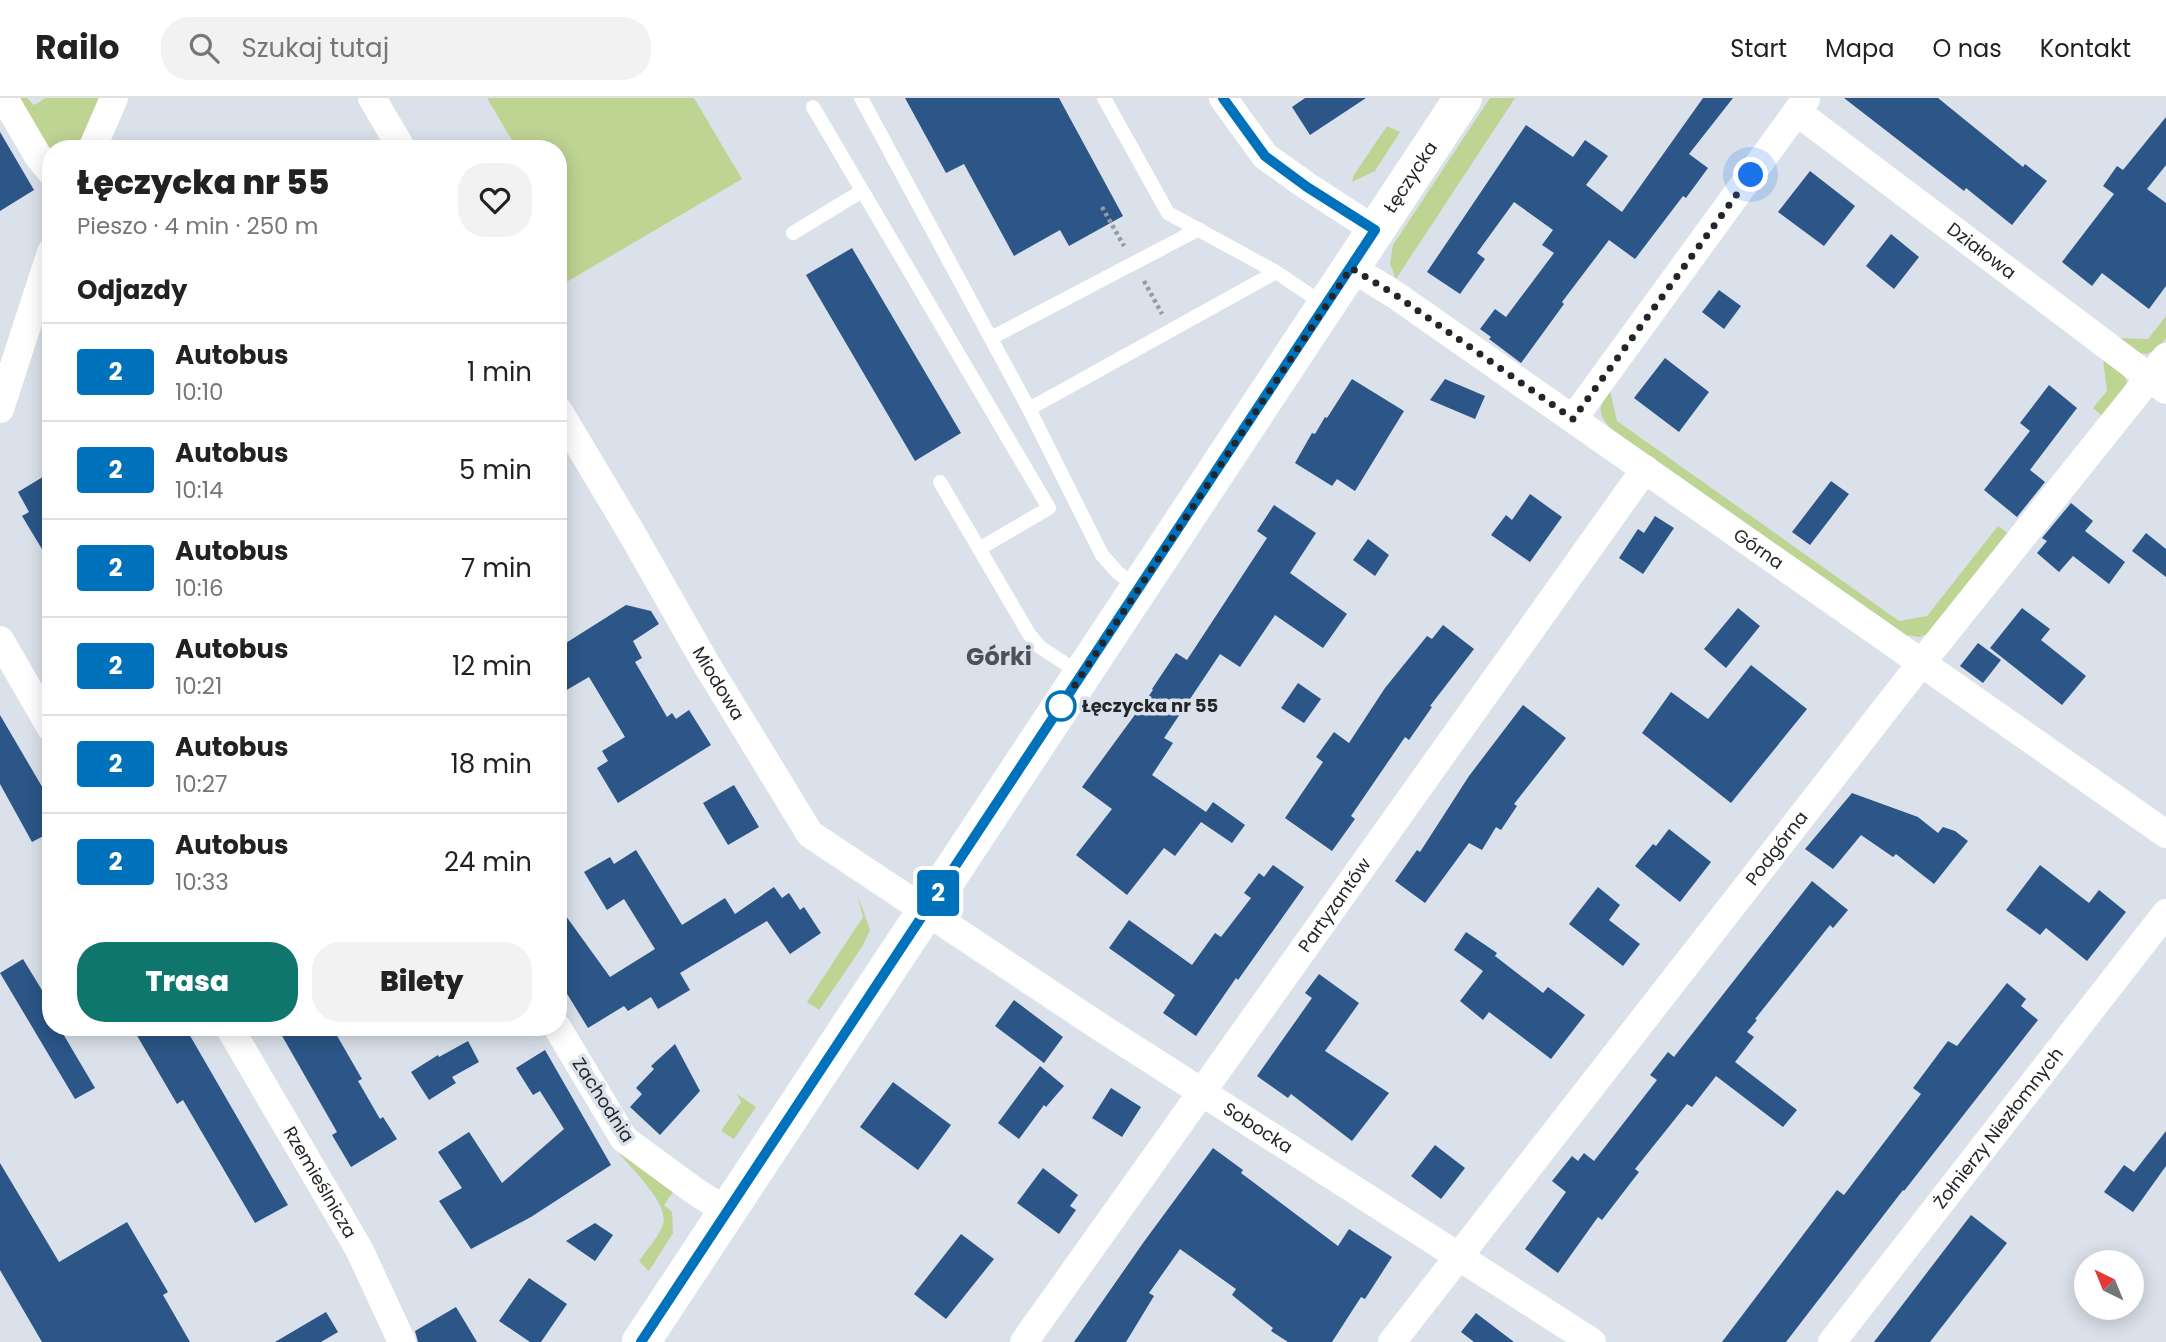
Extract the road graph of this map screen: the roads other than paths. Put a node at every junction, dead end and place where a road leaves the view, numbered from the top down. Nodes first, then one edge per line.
1 (4, 98) edge
2 (114, 98) edge
3 (372, 98) edge
4 (862, 98) edge
5 (1104, 98) edge
6 (1223, 98) edge
7 (1462, 98) edge
8 (1802, 105) edge
9 (813, 107) dead end
10 (96, 140) edge
11 (397, 140) edge
12 (42, 162) edge
13 (862, 191) junction
14 (1199, 229) junction
15 (1375, 230) junction
16 (793, 233) dead end
17 (1351, 268) junction
18 (1276, 272) junction
19 (42, 280) edge
20 (1326, 306) junction
21 (991, 338) junction
22 (2160, 375) edge
23 (1029, 408) junction
24 (0, 409) edge
25 (1573, 419) junction
26 (567, 425) edge
27 (1645, 469) junction
28 (940, 482) dead end
29 (979, 549) junction
30 (1140, 588) junction
31 (0, 640) edge
32 (1922, 662) junction
33 (1083, 675) junction
34 (11, 688) edge
35 (42, 720) edge
36 (2166, 834) edge
37 (925, 912) junction
38 (2166, 913) edge
39 (234, 1036) edge
40 (562, 1036) edge
41 (1203, 1091) junction
42 (727, 1212) junction
43 (1458, 1256) junction
44 (402, 1342) edge
45 (641, 1342) edge
46 (1024, 1342) edge
47 (1391, 1342) edge
48 (1592, 1342) edge
49 (1832, 1342) edge

1 - 12 street
2 - 10 street
3 - 11 street
4 - 21 lane
5 - 14 lane
6 - 15 street
7 - 15 main road, Łęczycka
8 - 22 street, Działowa
8 - 25 street
9 - 13 lane
13 - 16 lane
13 - 29 lane
14 - 18 lane
14 - 21 lane
15 - 17 main road, Łęczycka
17 - 20 main road, Łęczycka
17 - 25 street, Górna
18 - 20 lane
18 - 23 lane
19 - 24 street
20 - 30 main road, Łęczycka
21 - 23 lane
22 - 32 street, Podgórna
23 - 30 lane
25 - 27 street, Górna
26 - 37 street, Miodowa
27 - 32 street, Górna
27 - 41 street, Partyzantów
28 - 29 lane
29 - 33 lane
30 - 33 main road, Łęczycka
31 - 34 street
32 - 36 street, Górna
32 - 43 street, Podgórna
33 - 37 main road, Łęczycka
34 - 35 street
37 - 41 street, Sobocka
37 - 42 main road, Łęczycka
38 - 49 street, Żołnierzy Niezłomnych
39 - 44 street, Rzemieślnicza
40 - 42 street, Zachodnia
41 - 43 street, Sobocka
41 - 46 street, Partyzantów
42 - 45 main road, Łęczycka
43 - 47 street, Podgórna
43 - 48 street, Sobocka

